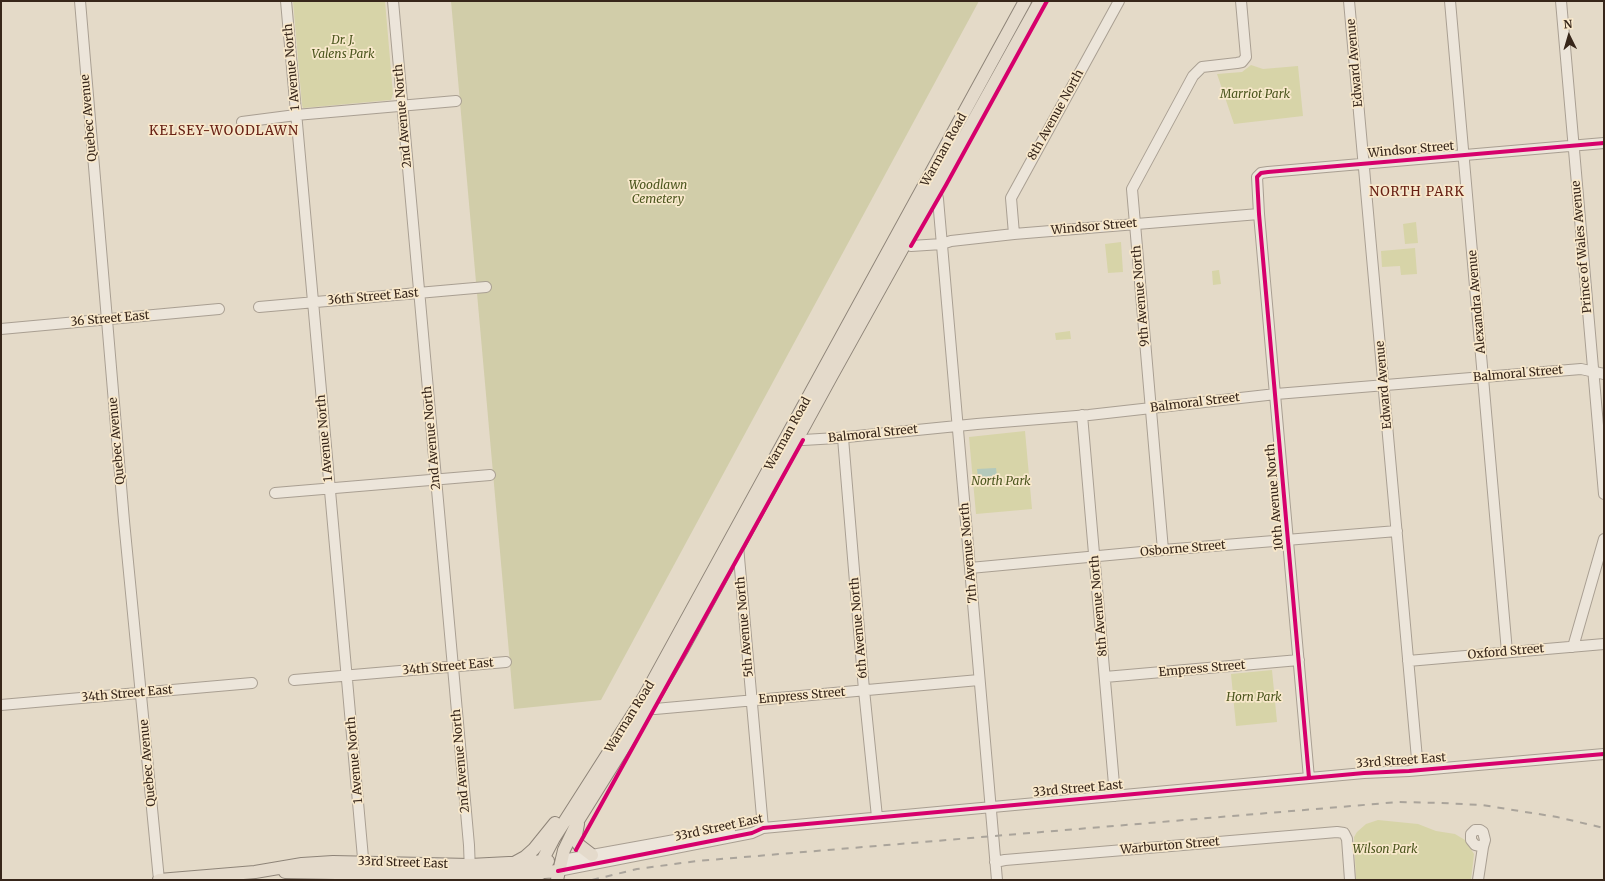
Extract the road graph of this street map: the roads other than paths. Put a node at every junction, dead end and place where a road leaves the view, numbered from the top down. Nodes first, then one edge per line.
1 (80, 1) edge
2 (286, 1) edge
3 (393, 1) edge
4 (1025, 1) edge
5 (1040, 1) edge
6 (1119, 1) edge
7 (1241, 1) edge
8 (1349, 1) edge
9 (1450, 1) edge
10 (1561, 1) edge
11 (456, 101) dead end
12 (402, 105) junction
13 (296, 115) junction
14 (242, 122) dead end
15 (1604, 143) edge
16 (1573, 146) junction
17 (1464, 155) junction
18 (1364, 164) junction
19 (928, 180) junction
20 (936, 190) junction
21 (1259, 214) junction
22 (1135, 224) junction
23 (1014, 234) junction
24 (906, 242) junction
25 (942, 244) junction
26 (486, 287) dead end
27 (419, 293) junction
28 (314, 302) junction
29 (259, 307) dead end
30 (219, 309) dead end
31 (106, 320) junction
32 (1, 329) edge
33 (1593, 371) junction
34 (1604, 374) edge
35 (1483, 377) junction
36 (1384, 386) junction
37 (1276, 394) junction
38 (1151, 408) junction
39 (1082, 415) junction
40 (957, 426) junction
41 (792, 437) junction
42 (843, 438) junction
43 (490, 475) dead end
44 (436, 480) junction
45 (329, 489) junction
46 (275, 494) dead end
47 (1604, 494) edge
48 (1397, 531) junction
49 (1604, 539) edge
50 (1288, 540) junction
51 (738, 546) junction
52 (1163, 550) junction
53 (1095, 556) junction
54 (970, 568) junction
55 (1604, 644) edge
56 (1572, 647) junction
57 (1507, 652) junction
58 (1299, 660) junction
59 (1408, 661) junction
60 (506, 662) dead end
61 (453, 667) junction
62 (347, 676) junction
63 (1105, 677) junction
64 (294, 680) dead end
65 (979, 680) junction
66 (252, 683) dead end
67 (864, 690) junction
68 (141, 693) junction
69 (751, 700) junction
70 (1, 705) edge
71 (650, 705) junction
72 (1604, 754) edge
73 (1418, 770) junction
74 (1309, 778) junction
75 (1115, 796) junction
76 (579, 797) junction
77 (991, 807) junction
78 (877, 817) junction
79 (579, 819) junction
80 (763, 828) junction
81 (1483, 847) dead end
82 (592, 856) junction
83 (364, 862) junction
84 (995, 862) junction
85 (512, 864) junction
86 (255, 872) junction
87 (548, 872) edge
88 (472, 874) edge
89 (364, 875) junction
90 (159, 880) edge
91 (997, 880) edge
92 (1350, 880) edge
93 (1478, 880) edge

1 - 31 street, Quebec Avenue
2 - 13 street, 1 Avenue North
3 - 12 street, 2nd Avenue North
4 - 19 main road, Warman Road
5 - 20 main road, Warman Road
6 - 23 street, 8th Avenue North
7 - 22 street, 9th Avenue North
8 - 18 street, Edward Avenue
9 - 17 street, Alexandra Avenue
10 - 16 street, Prince of Wales Avenue
11 - 12 street
12 - 13 street
12 - 27 street, 2nd Avenue North
13 - 14 street
13 - 28 street, 1 Avenue North
15 - 16 street, Windsor Street
16 - 17 street, Windsor Street
16 - 33 street, Prince of Wales Avenue
17 - 18 street, Windsor Street
17 - 35 street, Alexandra Avenue
18 - 21 street, Windsor Street
18 - 36 street, Edward Avenue
19 - 20 street
19 - 41 main road, Warman Road
20 - 24 main road, Warman Road
20 - 25 street, 7th Avenue North
21 - 22 street, Windsor Street
21 - 37 street, 10th Avenue North
22 - 23 street, Windsor Street
22 - 38 street, 9th Avenue North
23 - 25 street, Windsor Street
24 - 25 street, Windsor Street
24 - 41 main road, Warman Road
25 - 40 street, 7th Avenue North
26 - 27 street, 36th Street East
27 - 28 street, 36th Street East
27 - 44 street, 2nd Avenue North
28 - 29 street, 36th Street East
28 - 45 street, 1 Avenue North
30 - 31 street, 36 Street East
31 - 32 street, 36 Street East
31 - 68 street, Quebec Avenue
33 - 34 street, Balmoral Street
33 - 35 street, Balmoral Street
33 - 47 street, Prince of Wales Avenue
35 - 36 street, Balmoral Street
35 - 57 street, Alexandra Avenue
36 - 37 street, Balmoral Street
36 - 48 street, Edward Avenue
37 - 38 street, Balmoral Street
37 - 50 street, 10th Avenue North
38 - 39 street, Balmoral Street
38 - 52 street, 9th Avenue North
39 - 40 street, Balmoral Street
39 - 53 street, 8th Avenue North
40 - 42 street, Balmoral Street
40 - 54 street, 7th Avenue North
41 - 42 street, Balmoral Street
41 - 51 main road, Warman Road
41 - 76 main road, Warman Road
42 - 67 street, 6th Avenue North
43 - 44 street
44 - 45 street
44 - 61 street, 2nd Avenue North
45 - 46 street
45 - 62 street, 1 Avenue North
48 - 50 street, Osborne Street
48 - 59 street, Edward Avenue
49 - 56 street
50 - 52 street, Osborne Street
50 - 58 street, 10th Avenue North
51 - 69 street, 5th Avenue North
51 - 71 main road, Warman Road
52 - 53 street, Osborne Street
53 - 54 street, Osborne Street
53 - 63 street, 8th Avenue North
54 - 65 street, 7th Avenue North
55 - 56 street, Oxford Street
56 - 57 street, Oxford Street
57 - 59 street, Oxford Street
58 - 63 street, Empress Street
58 - 74 street, 10th Avenue North
59 - 73 street, Edward Avenue
60 - 61 street, 34th Street East
61 - 62 street, 34th Street East
61 - 88 street, 2nd Avenue North
62 - 64 street, 34th Street East
62 - 83 street, 1 Avenue North
63 - 75 street, 8th Avenue North
65 - 67 street, Empress Street
65 - 77 street, 7th Avenue North
66 - 68 street, 34th Street East
67 - 69 street, Empress Street
67 - 78 street, 6th Avenue North
68 - 70 street, 34th Street East
68 - 90 street, Quebec Avenue
69 - 71 street, Empress Street
69 - 80 street, 5th Avenue North
71 - 79 main road, Warman Road
72 - 73 street, 33rd Street East
73 - 74 street, 33rd Street East
74 - 75 street, 33rd Street East
75 - 77 street, 33rd Street East
76 - 85 main road
76 - 87 main road, Warman Road
77 - 78 street, 33rd Street East
77 - 84 street, 7th Avenue North
78 - 80 street, 33rd Street East
79 - 82 main road
79 - 87 main road, Warman Road
80 - 82 street, 33rd Street East
80 - 87 street, 33rd Street East
81 - 93 street
82 - 87 street, 33rd Street East
83 - 86 main road, 33rd Street East
83 - 88 main road, 33rd Street East
83 - 89 street, 1 Avenue North
84 - 91 street, 7th Avenue North
84 - 92 street, Warburton Street
85 - 87 main road, 33rd Street East
85 - 88 main road, 33rd Street East
86 - 89 main road, 33rd Street East
86 - 90 main road, 33rd Street East
87 - 88 main road, 33rd Street East
88 - 89 main road, 33rd Street East

